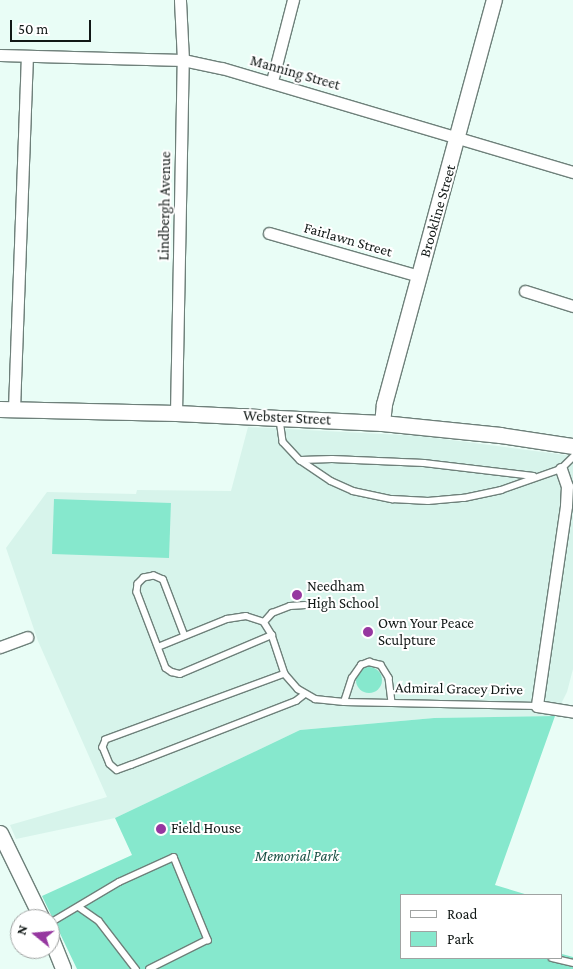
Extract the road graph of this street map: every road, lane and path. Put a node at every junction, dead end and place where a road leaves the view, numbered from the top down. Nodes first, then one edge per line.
1 (180, 0) edge
2 (293, 0) edge
3 (494, 0) edge
4 (0, 55) edge
5 (26, 56) junction
6 (183, 60) junction
7 (272, 81) junction
8 (459, 137) junction
9 (573, 172) edge
10 (269, 233) dead end
11 (419, 276) junction
12 (525, 291) dead end
13 (573, 306) edge
14 (7, 409) edge
15 (176, 413) junction
16 (279, 418) junction
17 (382, 423) junction
18 (573, 446) edge
19 (573, 457) edge
20 (300, 460) junction
21 (562, 469) junction
22 (535, 476) junction
23 (305, 605) dead end
24 (264, 622) junction
25 (184, 635) junction
26 (272, 635) junction
27 (27, 638) dead end
28 (0, 647) edge
29 (158, 648) junction
30 (285, 674) junction
31 (305, 694) junction
32 (344, 702) junction
33 (392, 703) junction
34 (537, 706) junction
35 (573, 712) edge
36 (0, 833) edge
37 (79, 907) junction
38 (37, 909) edge
39 (60, 917) edge
40 (556, 959) edge
41 (573, 963) edge
42 (136, 969) edge
43 (150, 969) edge

1 - 6 street, Lindbergh Avenue
2 - 7 street
3 - 8 street, Brookline Street
4 - 5 street, Manning Street
5 - 6 street, Manning Street
5 - 14 street
6 - 7 street, Manning Street
6 - 15 street, Lindbergh Avenue
7 - 8 street, Manning Street
8 - 9 street, Manning Street
8 - 11 street, Brookline Street
10 - 11 street, Fairlawn Street
11 - 17 street, Brookline Street
12 - 13 street
14 - 15 street, Webster Street
15 - 16 street, Webster Street
16 - 17 street, Webster Street
16 - 20 lane
17 - 18 street, Webster Street
19 - 21 lane
20 - 22 lane
20 - 22 lane
21 - 22 lane
21 - 34 street
23 - 24 lane
24 - 25 lane
24 - 26 lane
25 - 29 lane
25 - 29 lane
26 - 29 lane
26 - 30 lane
27 - 28 street
30 - 31 lane
30 - 31 lane
31 - 32 lane, Admiral Gracey Drive
32 - 33 lane, Admiral Gracey Drive
32 - 33 lane
33 - 34 lane, Admiral Gracey Drive
34 - 35 street, Admiral Gracey Drive
36 - 38 street
37 - 39 lane
37 - 42 lane
37 - 43 lane
40 - 41 lane

